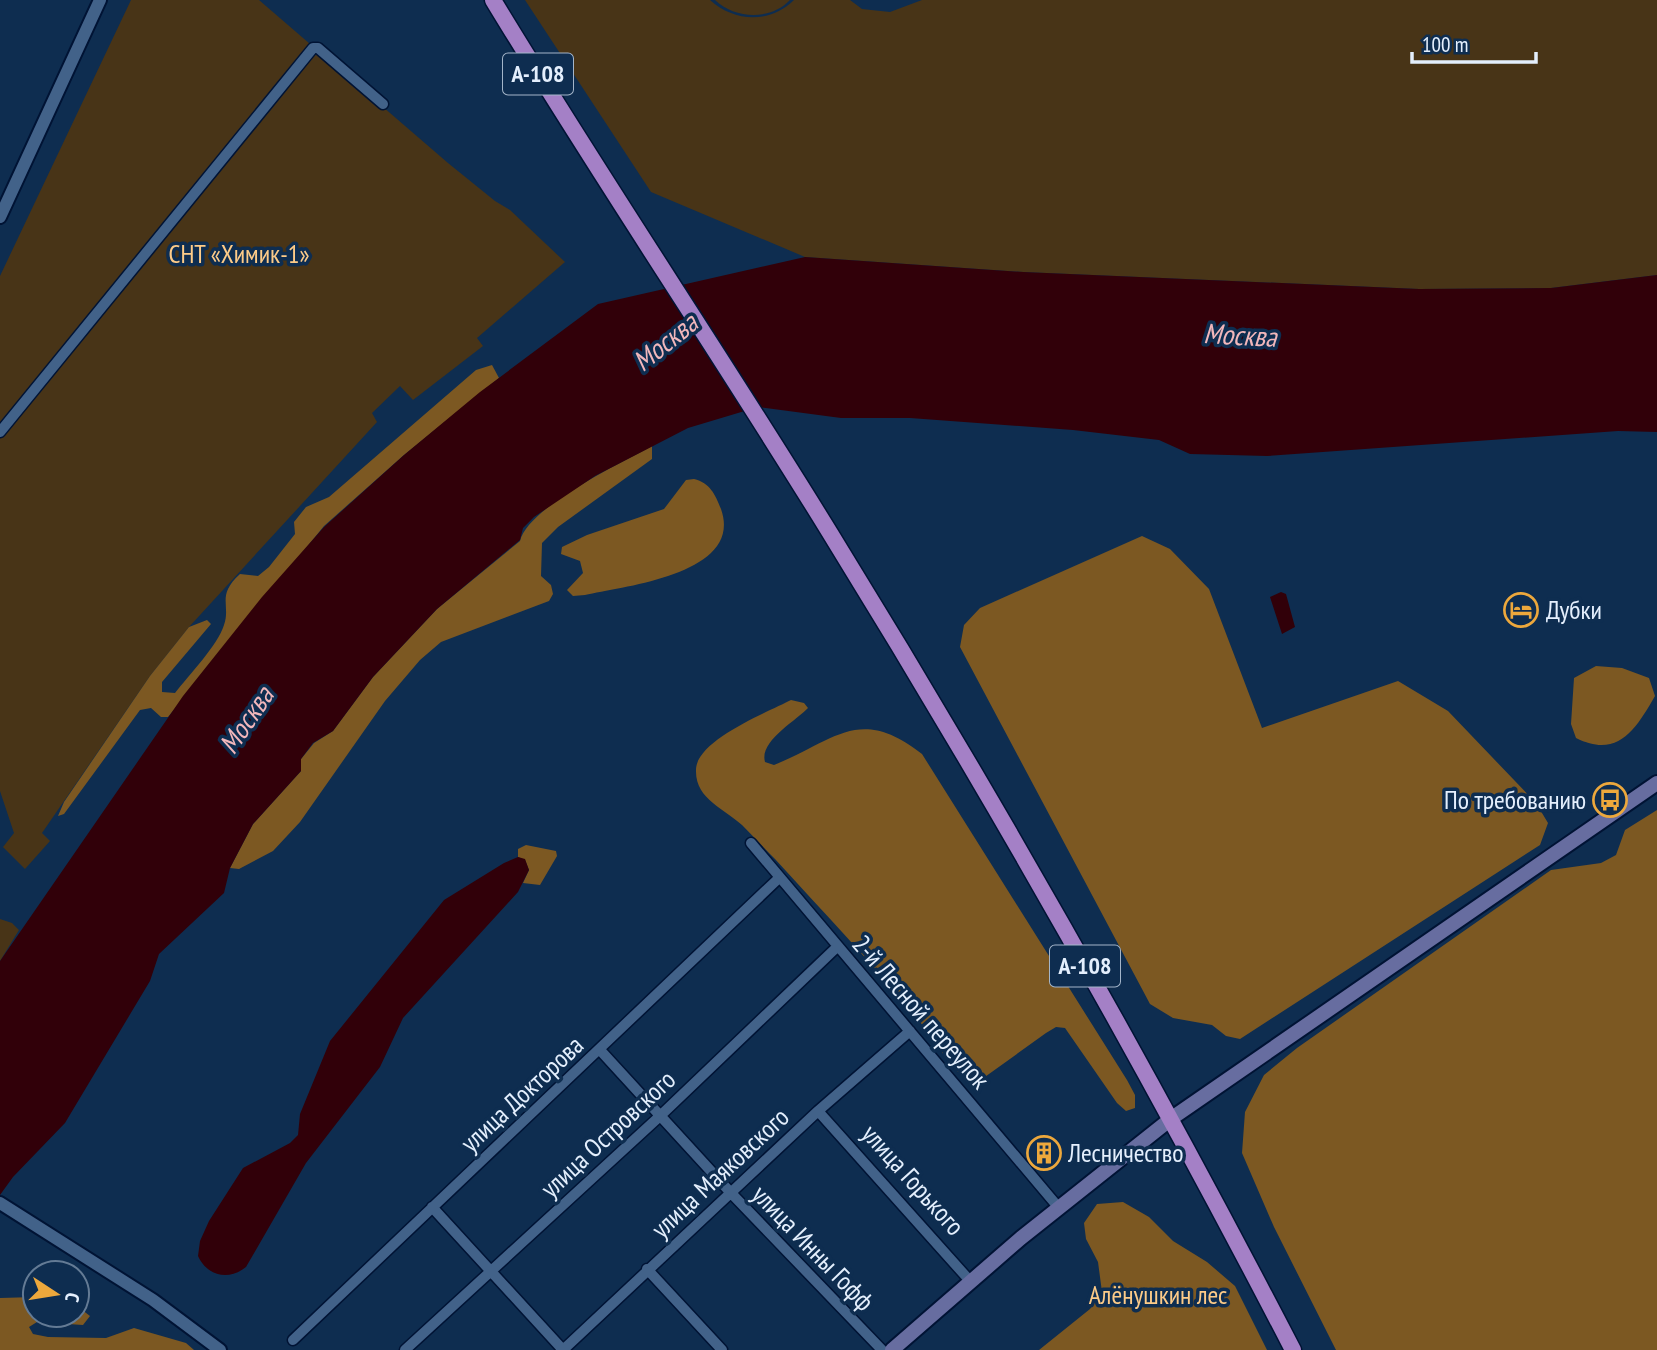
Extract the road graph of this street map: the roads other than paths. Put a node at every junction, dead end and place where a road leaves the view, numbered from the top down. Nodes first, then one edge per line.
1 (100, 0) edge
2 (493, 0) edge
3 (383, 104) dead end
4 (0, 217) edge
5 (0, 432) edge
6 (1657, 783) edge
7 (751, 843) dead end
8 (779, 878) junction
9 (837, 947) junction
10 (910, 1031) junction
11 (600, 1051) junction
12 (818, 1111) junction
13 (660, 1116) junction
14 (1172, 1118) junction
15 (730, 1193) junction
16 (0, 1203) edge
17 (432, 1207) junction
18 (1059, 1208) junction
19 (647, 1269) junction
20 (490, 1270) junction
21 (971, 1282) junction
22 (293, 1339) dead end
23 (220, 1350) edge
24 (405, 1350) edge
25 (563, 1350) edge
26 (722, 1350) edge
27 (883, 1350) edge
28 (892, 1350) edge
29 (1293, 1350) edge

1 - 4 street
2 - 14 highway, А-108
3 - 5 street
6 - 14 main road
7 - 8 street, 2-й Лесной переулок
8 - 9 street, 2-й Лесной переулок
8 - 11 street, улица Докторова
9 - 10 street, 2-й Лесной переулок
9 - 13 street, улица Островского
10 - 12 street, улица Маяковского
10 - 18 street, 2-й Лесной переулок
11 - 13 street, улица Инны Гофф
11 - 17 street, улица Докторова
12 - 15 street, улица Маяковского
12 - 21 street, улица Горького
13 - 15 street, улица Инны Гофф
13 - 20 street, улица Островского
14 - 18 main road
14 - 29 highway, А-108
15 - 19 street, улица Маяковского
15 - 27 street, улица Инны Гофф
16 - 23 street
17 - 20 street
17 - 22 street, улица Докторова
18 - 21 main road
19 - 25 street, улица Маяковского
19 - 26 street
20 - 24 street, улица Островского
20 - 25 street
21 - 28 main road

